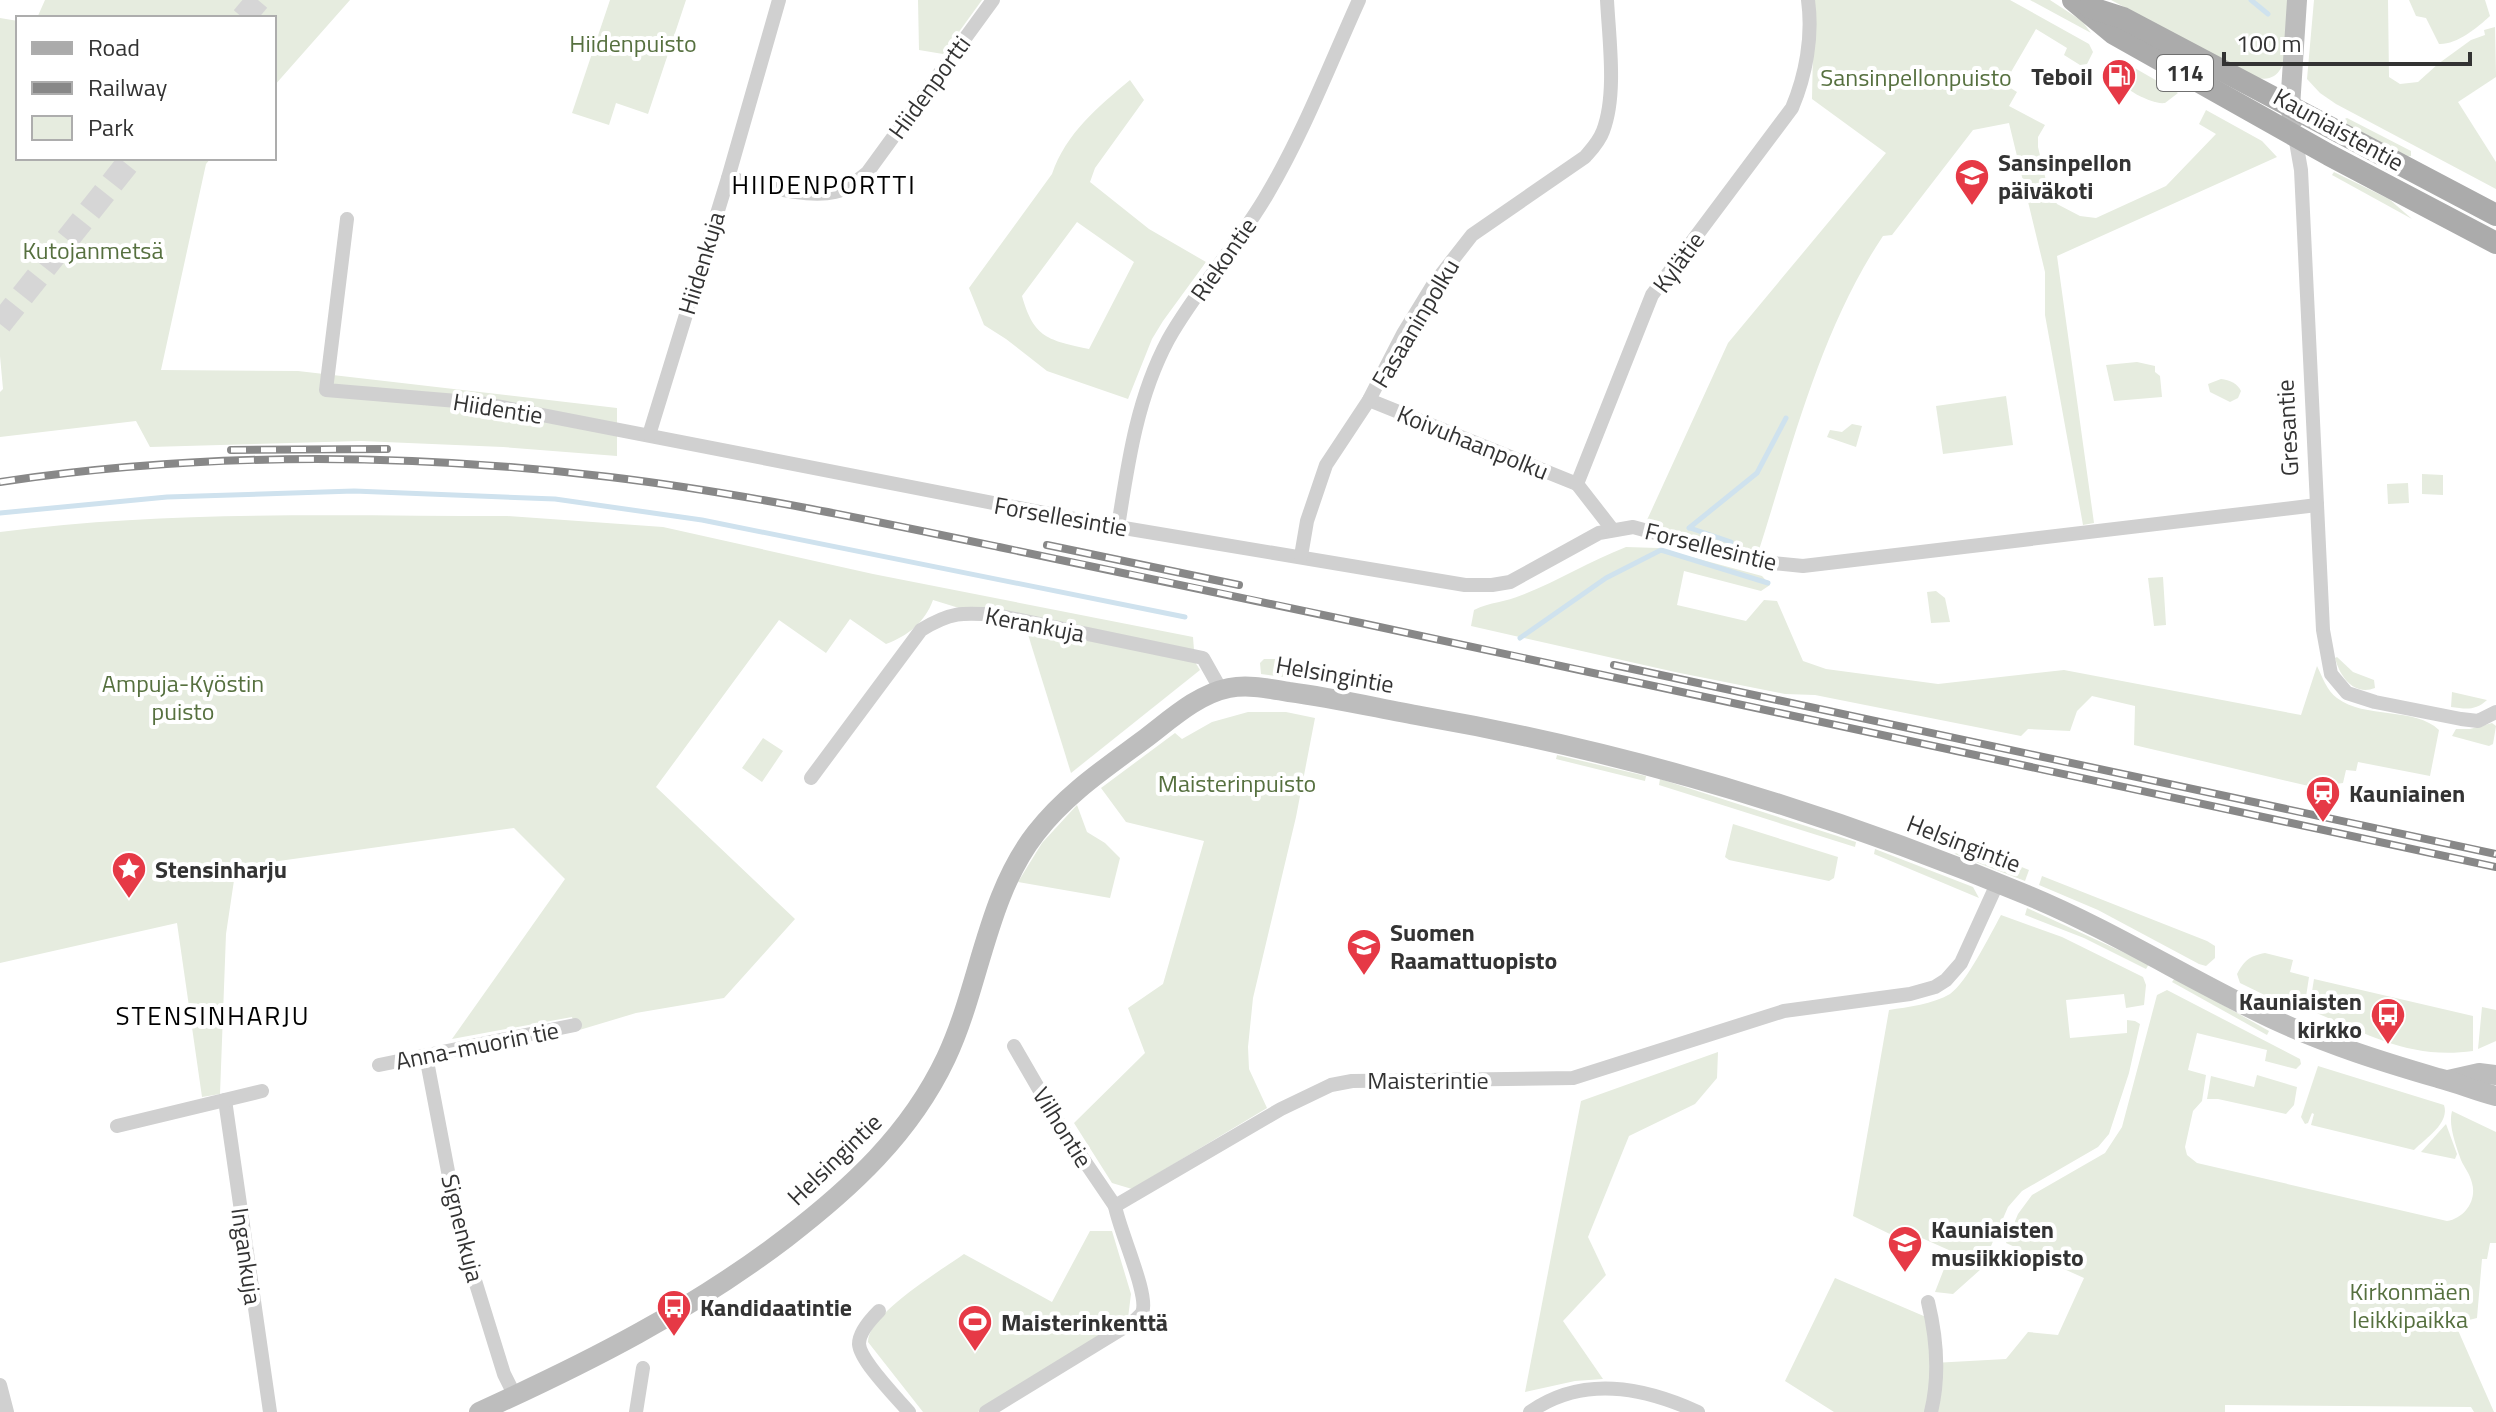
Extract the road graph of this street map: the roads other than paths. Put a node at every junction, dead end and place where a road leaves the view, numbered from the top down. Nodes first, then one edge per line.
1 (779, 0) edge
2 (993, 0) edge
3 (1359, 0) edge
4 (1607, 0) edge
5 (1808, 0) edge
6 (2297, 0) edge
7 (2077, 2) edge
8 (2290, 107) junction
9 (2295, 136) junction
10 (728, 178) junction
11 (2496, 215) edge
12 (347, 219) dead end
13 (2496, 243) edge
14 (1369, 400) junction
15 (649, 435) junction
16 (837, 474) joint
17 (1577, 484) junction
18 (2317, 505) junction
19 (1118, 527) junction
20 (1612, 529) junction
21 (1301, 556) junction
22 (1221, 690) junction
23 (2496, 712) edge
24 (811, 778) dead end
25 (1997, 884) junction
26 (575, 1025) dead end
27 (1014, 1046) dead end
28 (426, 1056) junction
29 (379, 1065) dead end
30 (2496, 1075) edge
31 (2448, 1080) junction
32 (262, 1091) dead end
33 (2496, 1096) edge
34 (225, 1100) junction
35 (117, 1126) dead end
36 (1115, 1206) junction
37 (1928, 1302) dead end
38 (879, 1311) dead end
39 (643, 1368) dead end
40 (0, 1385) edge
41 (515, 1396) junction
42 (7, 1412) edge
43 (270, 1412) edge
44 (479, 1412) edge
45 (636, 1412) edge
46 (909, 1412) edge
47 (986, 1412) edge
48 (1530, 1412) edge
49 (1698, 1412) edge
50 (1931, 1412) edge

1 - 10 street, Hiidenkuja
2 - 10 street, Hiidenportti
3 - 19 street, Riekontie
4 - 14 street, Fasaaninpolku
5 - 17 street, Kylätie
6 - 8 main road, Gresantie
7 - 8 main road, Kauniaistentie / 114
7 - 9 main road, Kauniaistentie / 114
8 - 9 main road, Gresantie
8 - 11 main road, Kauniaistentie / 114
9 - 13 main road, Kauniaistentie / 114
9 - 18 street, Gresantie
10 - 15 street, Hiidenkuja
12 - 15 street, Hiidentie
14 - 17 street, Koivuhaanpolku
14 - 21 street, Fasaaninpolku
15 - 16 street, Hiidentie
16 - 19 street, Forsellesintie
17 - 20 street
18 - 20 street, Forsellesintie
18 - 23 street, Gresantie
19 - 21 street, Forsellesintie
20 - 21 street, Forsellesintie
22 - 24 street, Kerankuja
22 - 25 main road, Helsingintie
22 - 41 main road, Helsingintie
25 - 31 main road, Helsingintie
25 - 36 street, Maisterintie
26 - 28 street, Anna-muorin tie
27 - 36 street, Vilhontie
28 - 29 street, Anna-muorin tie
28 - 41 street, Signenkuja
30 - 31 main road, Helsingintie
31 - 33 main road, Helsingintie
32 - 34 street
34 - 35 street
34 - 43 street, Ingankuja
36 - 47 street
37 - 50 street
38 - 46 street
39 - 45 street
40 - 42 street
41 - 44 main road, Helsingintie
48 - 49 street

